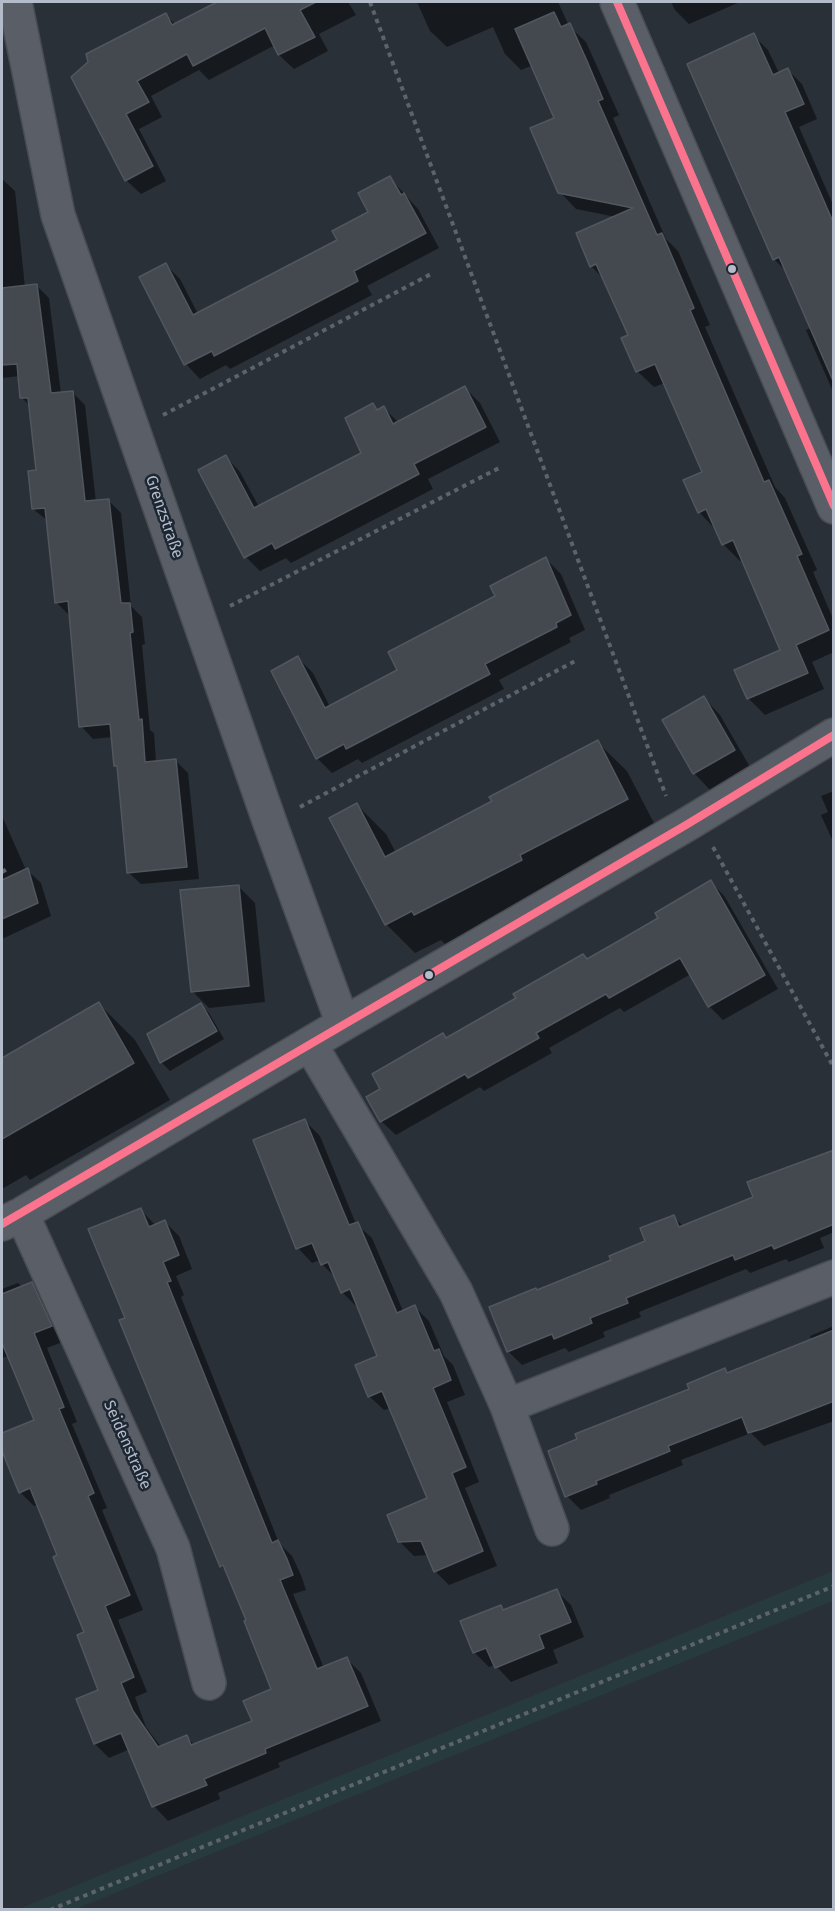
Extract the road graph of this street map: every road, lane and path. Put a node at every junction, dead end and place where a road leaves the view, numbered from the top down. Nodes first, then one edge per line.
1 (15, 2) edge
2 (370, 2) edge
3 (617, 2) edge
4 (431, 274) dead end
5 (134, 431) junction
6 (499, 468) dead end
7 (834, 507) edge
8 (200, 621) junction
9 (577, 660) dead end
10 (834, 735) edge
11 (270, 823) junction
12 (686, 825) junction
13 (7, 869) dead end
14 (2, 872) edge
15 (343, 1024) junction
16 (310, 1044) junction
17 (834, 1068) edge
18 (12, 1219) edge
19 (834, 1276) edge
20 (507, 1406) junction
21 (552, 1529) dead end
22 (834, 1586) edge
23 (209, 1683) dead end
24 (50, 1910) edge

1 - 5 street, Grenzstraße
2 - 12 path
3 - 7 street
4 - 5 path
5 - 8 street, Grenzstraße
6 - 8 path
8 - 11 street, Grenzstraße
9 - 11 path
10 - 12 street, Seidenstraße
11 - 15 street, Grenzstraße
12 - 15 street, Seidenstraße
12 - 17 path
13 - 14 path
15 - 16 street, Seidenstraße
16 - 18 street, Seidenstraße
16 - 20 street
18 - 23 street, Seidenstraße
19 - 20 street
20 - 21 street
22 - 24 path

